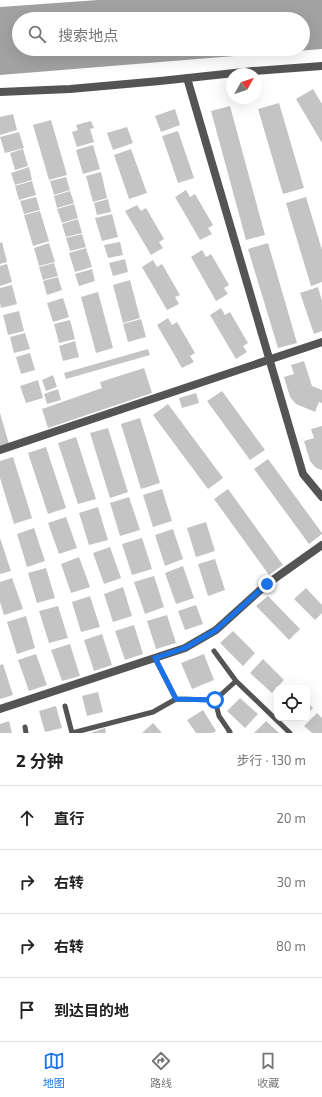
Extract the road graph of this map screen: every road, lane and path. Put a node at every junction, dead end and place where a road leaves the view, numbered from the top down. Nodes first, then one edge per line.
1 (322, 66) edge
2 (187, 78) junction
3 (0, 92) edge
4 (322, 342) edge
5 (270, 360) junction
6 (0, 450) edge
7 (322, 497) edge
8 (322, 545) edge
9 (214, 651) dead end
10 (155, 658) junction
11 (236, 681) junction
12 (176, 699) junction
13 (215, 700) junction
14 (65, 706) dead end
15 (0, 709) edge
16 (24, 727) dead end
17 (26, 733) edge
18 (72, 733) edge
19 (229, 733) edge
20 (290, 733) edge

1 - 2 street
2 - 3 street
2 - 5 street
4 - 5 street
5 - 6 street
5 - 7 street
8 - 10 street
9 - 11 lane
10 - 12 lane
10 - 15 street
11 - 13 lane
11 - 20 lane
12 - 13 lane
12 - 18 lane
13 - 19 lane
14 - 18 lane
16 - 17 lane

